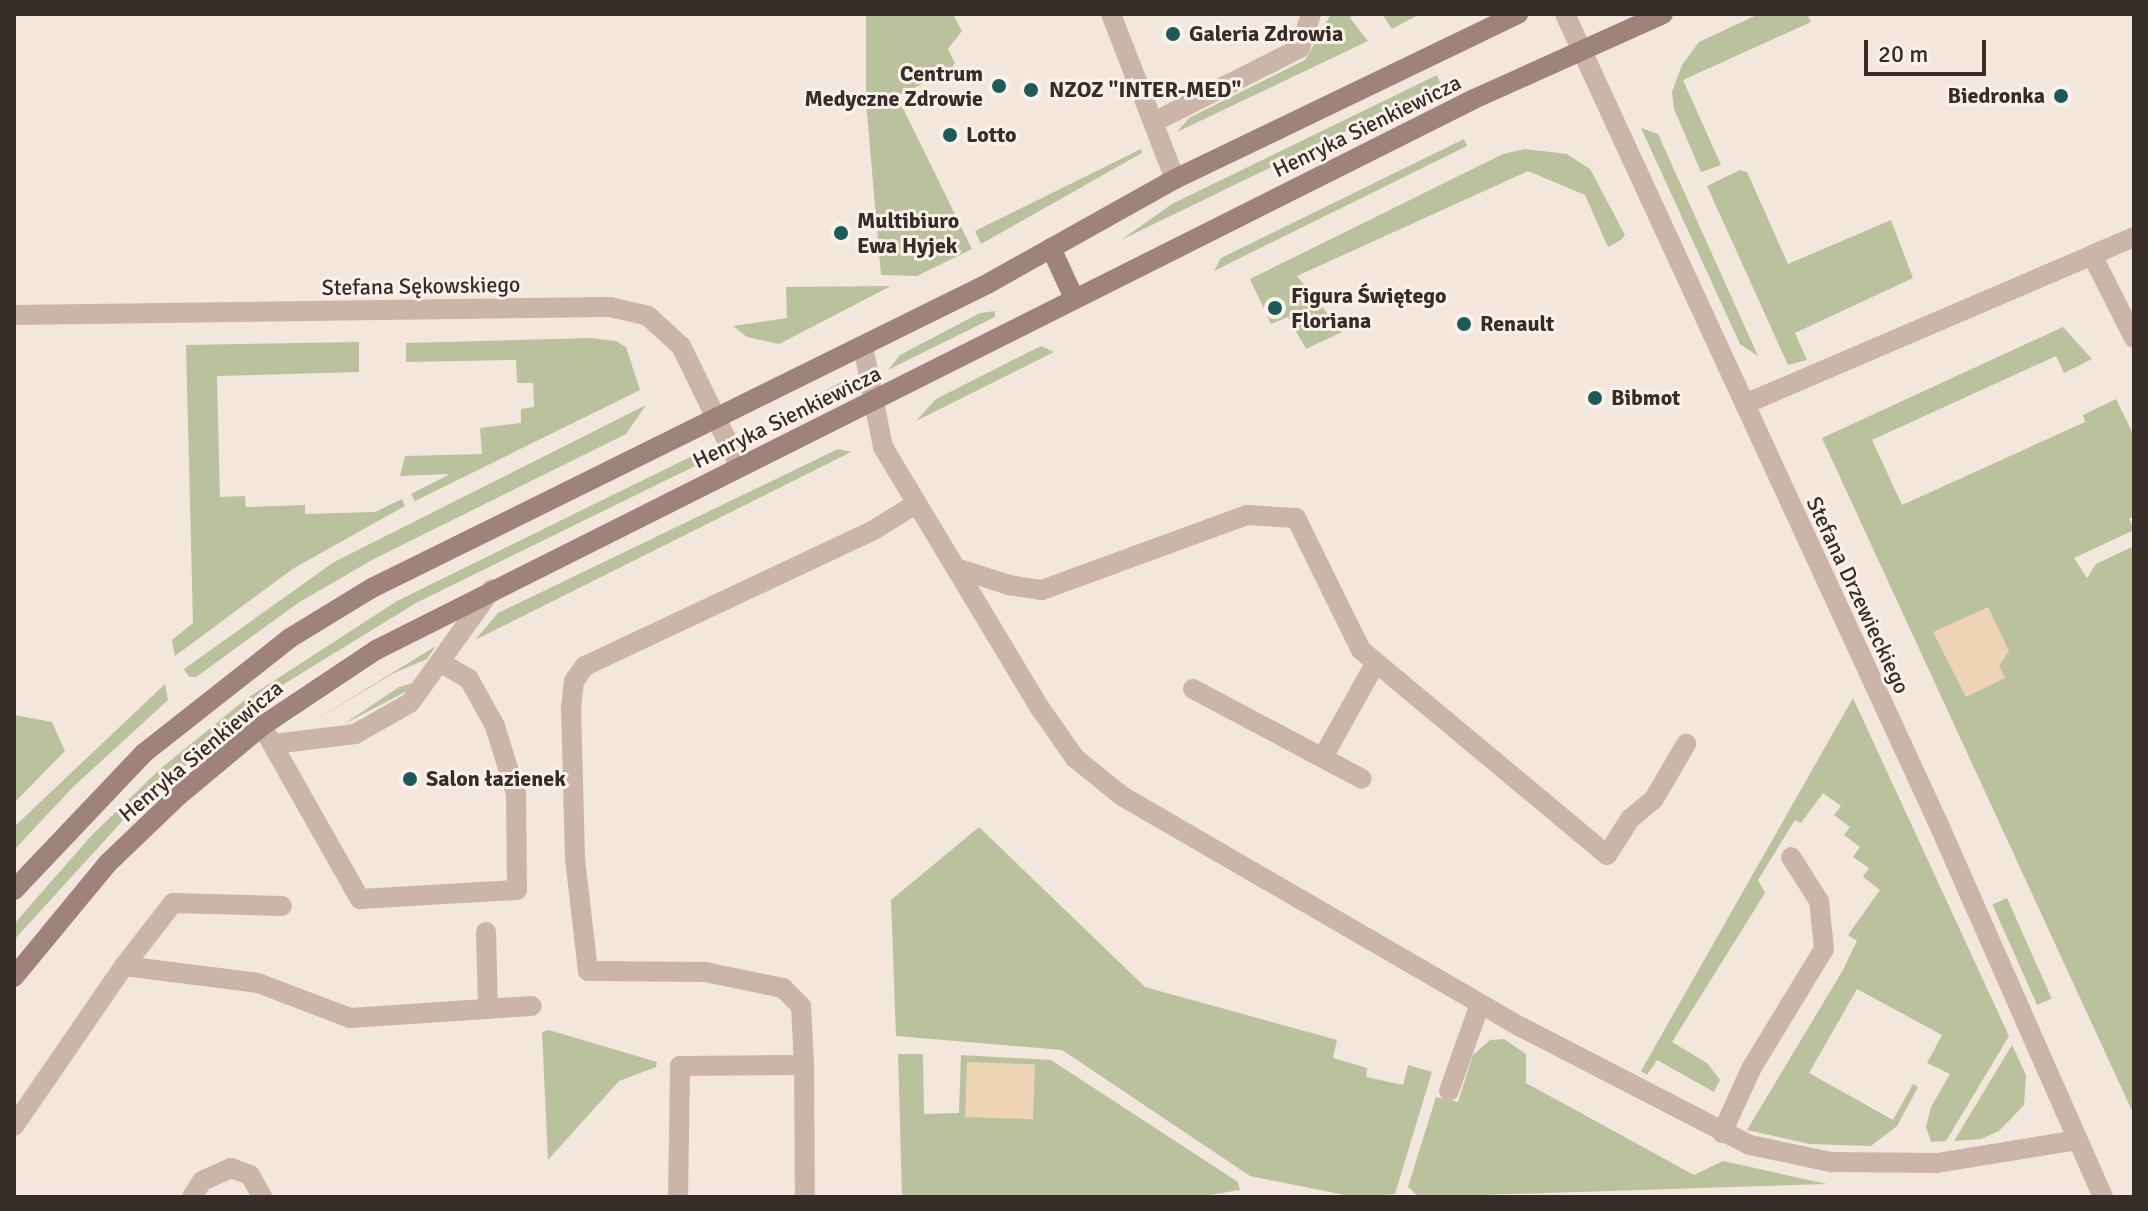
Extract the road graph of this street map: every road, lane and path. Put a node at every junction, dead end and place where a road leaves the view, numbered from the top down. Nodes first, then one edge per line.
1 (1111, 14) edge
2 (1311, 14) edge
3 (1518, 14) edge
4 (1565, 14) edge
5 (1663, 14) edge
6 (1581, 50) junction
7 (1156, 121) junction
8 (1175, 179) junction
9 (2134, 237) edge
10 (1051, 248) junction
11 (2092, 255) junction
12 (1074, 298) junction
13 (14, 315) edge
14 (2134, 338) edge
15 (863, 346) junction
16 (874, 402) junction
17 (1745, 404) junction
18 (716, 419) junction
19 (740, 467) junction
20 (916, 504) junction
21 (956, 568) junction
22 (492, 589) junction
23 (441, 663) junction
24 (1375, 664) junction
25 (1193, 689) dead end
26 (268, 735) junction
27 (1686, 744) dead end
28 (1323, 757) junction
29 (1362, 779) dead end
30 (1791, 857) dead end
31 (14, 890) edge
32 (282, 906) dead end
33 (486, 932) dead end
34 (124, 966) junction
35 (14, 977) edge
36 (1480, 1004) junction
37 (532, 1006) dead end
38 (488, 1009) junction
39 (804, 1065) junction
40 (1449, 1091) dead end
41 (14, 1126) edge
42 (1722, 1133) junction
43 (2077, 1140) junction
44 (192, 1197) edge
45 (262, 1197) edge
46 (678, 1197) edge
47 (805, 1197) edge
48 (2103, 1197) edge

1 - 7 street
2 - 7 street
3 - 8 street, Henryka Sienkiewicza
4 - 6 street, Stefana Drzewieckiego
5 - 6 street, Henryka Sienkiewicza
6 - 12 street, Henryka Sienkiewicza
6 - 17 street, Stefana Drzewieckiego
7 - 8 street
8 - 10 street, Henryka Sienkiewicza
9 - 11 street
10 - 12 street
10 - 15 street, Henryka Sienkiewicza
11 - 14 street
11 - 17 street
12 - 16 street, Henryka Sienkiewicza
13 - 18 street, Stefana Sękowskiego
15 - 16 street
15 - 18 street, Henryka Sienkiewicza
16 - 19 street, Henryka Sienkiewicza
16 - 20 street
17 - 43 street, Stefana Drzewieckiego
18 - 19 street, Stefana Sękowskiego
18 - 31 street, Henryka Sienkiewicza
19 - 22 street, Henryka Sienkiewicza
20 - 21 street
20 - 39 street
21 - 24 street
21 - 36 street
22 - 23 street
22 - 26 street, Henryka Sienkiewicza
23 - 26 street
23 - 26 street
24 - 27 street
24 - 28 street
25 - 28 street
26 - 35 street, Henryka Sienkiewicza
28 - 29 street
30 - 42 street
32 - 34 street
33 - 38 street
34 - 38 street
34 - 41 street
36 - 40 street
36 - 42 street
37 - 38 street
39 - 46 street
39 - 47 street
42 - 43 street
43 - 48 street, Stefana Drzewieckiego
44 - 45 street

